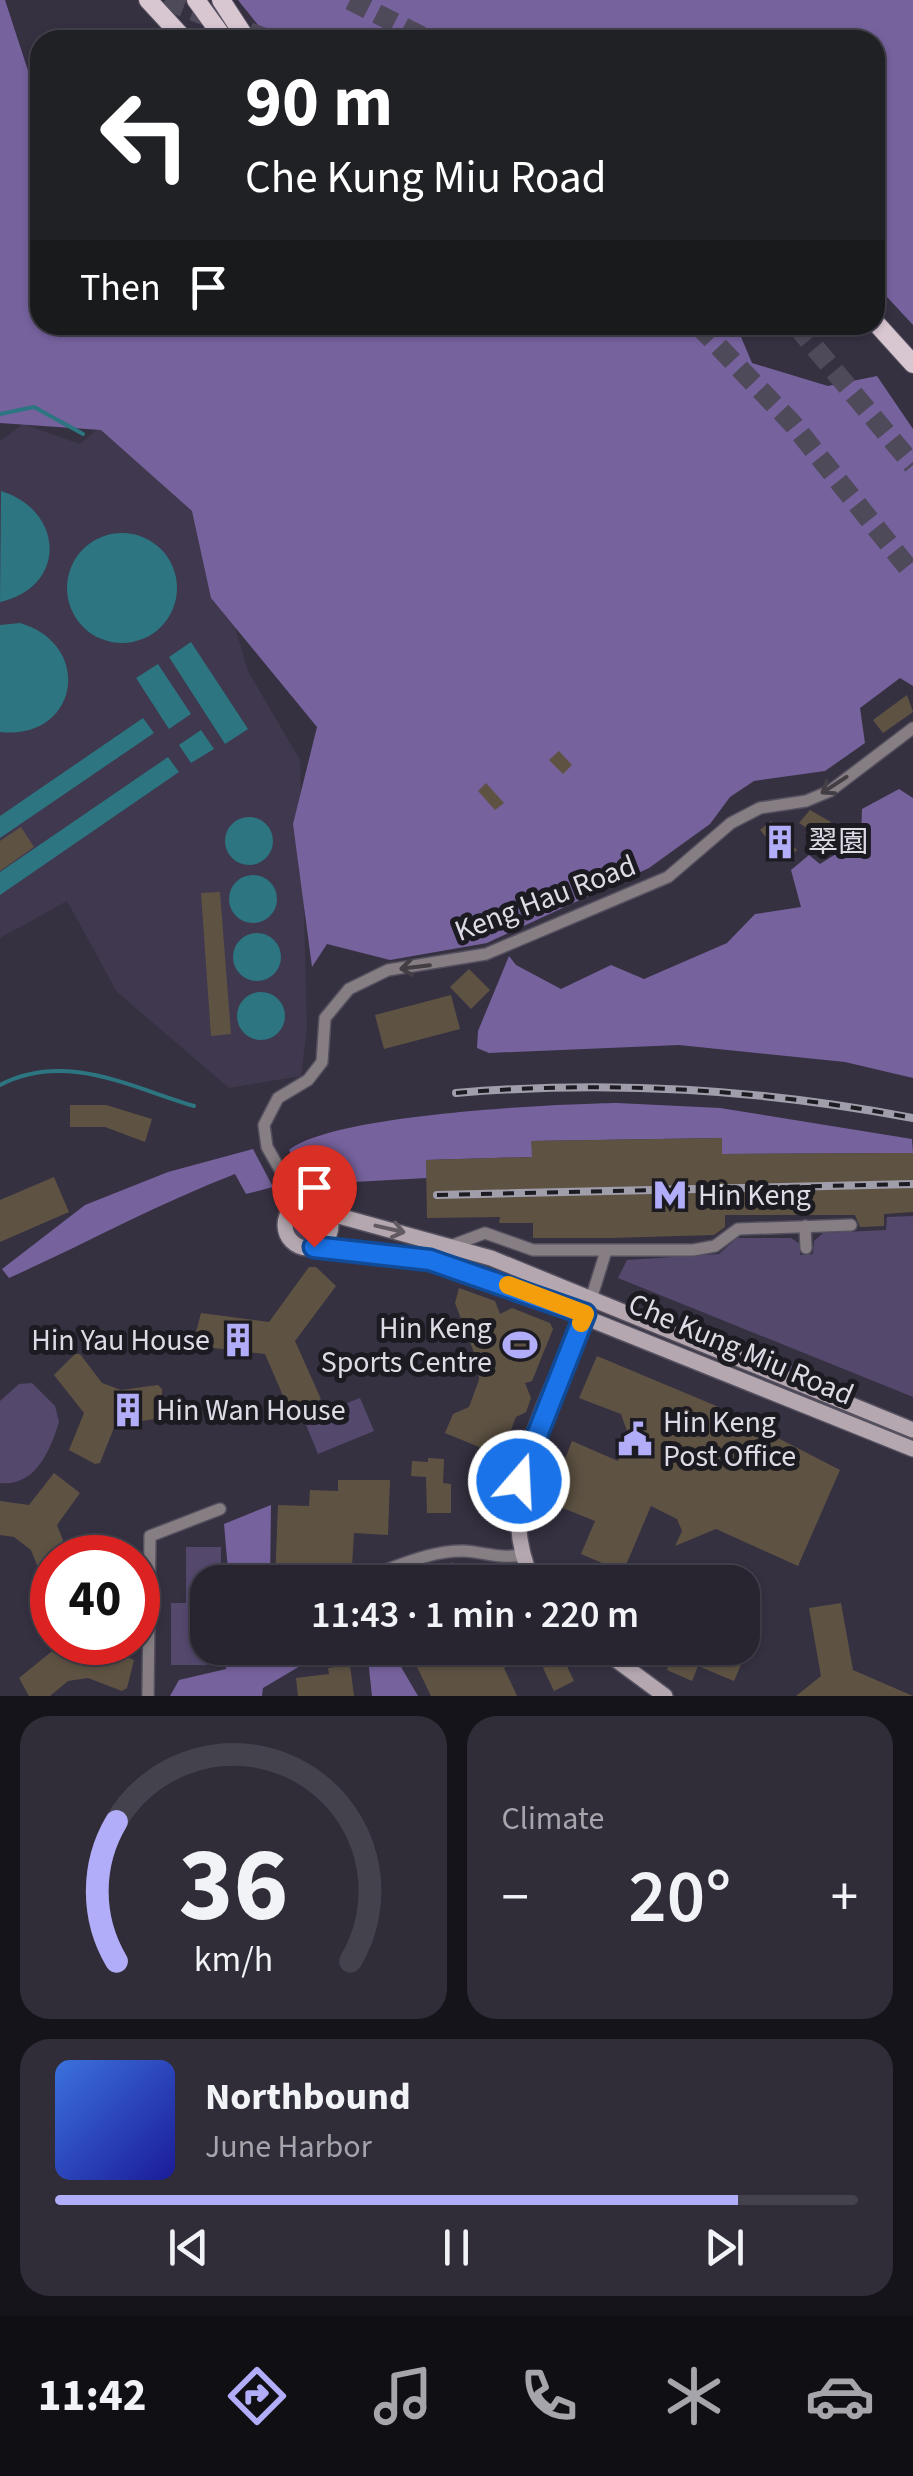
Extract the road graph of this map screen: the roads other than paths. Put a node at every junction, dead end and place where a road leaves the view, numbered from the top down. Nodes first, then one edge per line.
1 (148, 0) edge
2 (196, 0) edge
3 (221, 0) edge
4 (176, 30) edge
5 (218, 30) edge
6 (240, 30) edge
7 (885, 333) edge
8 (913, 364) edge
9 (913, 728) edge
10 (299, 1203) junction
11 (328, 1213) junction
12 (851, 1225) dead end
13 (805, 1226) junction
14 (453, 1245) junction
15 (314, 1247) junction
16 (806, 1248) dead end
17 (606, 1252) junction
18 (588, 1306) junction
19 (913, 1430) edge
20 (913, 1449) edge
21 (220, 1509) dead end
22 (520, 1554) junction
23 (402, 1565) edge
24 (525, 1565) edge
25 (623, 1665) edge
26 (148, 1696) edge
27 (665, 1696) edge

1 - 4 main road
2 - 5 main road
3 - 6 main road
7 - 8 main road
9 -> 10 street, Keng Hau Road
10 - 11 street
10 - 15 street
11 -> 14 street, Che Kung Miu Road
11 - 15 street
12 - 13 street
13 - 16 street
13 - 17 street
14 - 17 street
14 - 18 street, Che Kung Miu Road
15 - 18 street, Che Kung Miu Road
17 - 18 street
18 - 19 street, Che Kung Miu Road
18 - 20 street, Che Kung Miu Road
18 - 22 street
21 - 26 street
22 - 23 street
22 - 24 street
25 - 27 street

